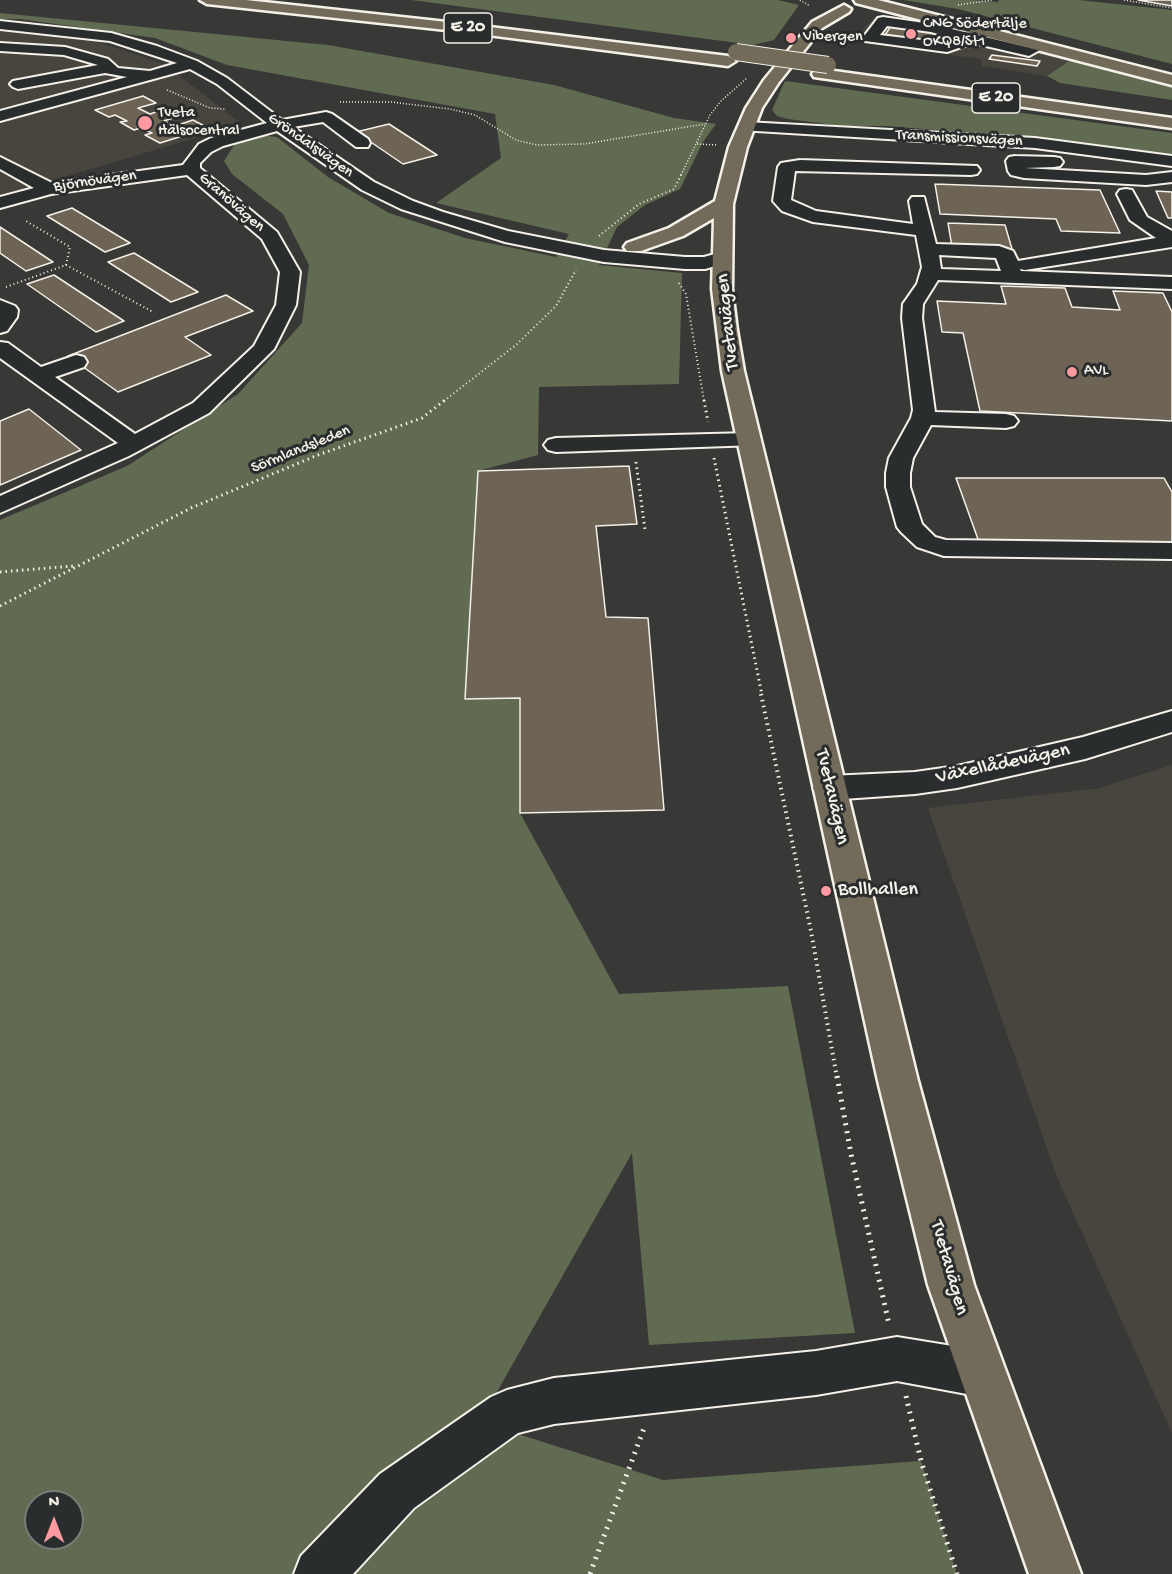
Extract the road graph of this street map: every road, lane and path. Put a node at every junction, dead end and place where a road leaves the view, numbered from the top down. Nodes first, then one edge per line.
1 (207, 0) edge
2 (290, 0) edge
3 (800, 0) edge
4 (992, 0) edge
5 (1124, 0) edge
6 (856, 4) edge
7 (957, 5) dead end
8 (817, 6) junction
9 (1172, 8) edge
10 (921, 18) junction
11 (0, 25) edge
12 (816, 26) junction
13 (972, 38) junction
14 (1040, 46) junction
15 (0, 47) edge
16 (65, 51) junction
17 (732, 57) junction
18 (192, 64) junction
19 (109, 68) junction
20 (824, 69) junction
21 (156, 73) junction
22 (1172, 80) edge
23 (332, 102) dead end
24 (1172, 113) edge
25 (0, 116) edge
26 (1172, 123) edge
27 (705, 124) dead end
28 (279, 125) junction
29 (746, 127) junction
30 (886, 135) junction
31 (362, 143) dead end
32 (697, 144) dead end
33 (1172, 161) edge
34 (0, 162) edge
35 (1071, 163) dead end
36 (891, 167) junction
37 (191, 169) junction
38 (971, 170) dead end
39 (1172, 177) edge
40 (49, 189) junction
41 (1126, 194) dead end
42 (918, 201) dead end
43 (0, 203) edge
44 (724, 204) junction
45 (26, 221) dead end
46 (926, 240) junction
47 (1172, 240) edge
48 (593, 242) dead end
49 (557, 246) junction
50 (634, 247) junction
51 (723, 258) junction
52 (66, 265) junction
53 (1011, 272) junction
54 (584, 273) dead end
55 (930, 274) junction
56 (678, 282) dead end
57 (1172, 283) edge
58 (0, 289) edge
59 (0, 306) edge
60 (153, 312) dead end
61 (0, 327) edge
62 (0, 348) edge
63 (76, 362) dead end
64 (39, 376) junction
65 (922, 418) junction
66 (1006, 421) dead end
67 (749, 440) junction
68 (711, 442) junction
69 (633, 443) junction
70 (134, 444) junction
71 (556, 445) dead end
72 (0, 505) edge
73 (645, 530) dead end
74 (1172, 551) edge
75 (76, 566) junction
76 (0, 572) edge
77 (0, 606) edge
78 (1172, 721) edge
79 (829, 788) junction
80 (897, 1359) junction
81 (983, 1374) junction
82 (659, 1390) junction
83 (319, 1574) edge
84 (590, 1574) edge
85 (957, 1574) edge
86 (1055, 1574) edge

1 - 17 main road, E 20
2 - 17 main road, E 20
3 - 8 path
4 - 7 path
5 - 9 path
6 - 8 main road
6 - 10 main road
6 - 12 main road, Tvetavägen
8 - 12 main road, Tvetavägen
10 - 12 main road
10 - 13 street
10 - 13 street
10 - 14 main road
11 - 18 street, Gröndalsvägen
12 - 29 main road, Tvetavägen
13 - 14 street
14 - 22 main road
15 - 16 street
16 - 19 street
16 - 19 street
17 - 20 main road, E 20
18 - 21 street
18 - 28 street, Gröndalsvägen
19 - 21 street
20 - 24 main road, E 20
20 - 26 main road, E 20
21 - 25 street
23 - 27 path
28 - 31 street, Granövägen
28 - 37 street, Granövägen
28 - 49 street, Gröndalsvägen
29 - 30 street, Transmissionsvägen
29 - 44 main road, Tvetavägen
30 - 33 street, Transmissionsvägen
30 - 36 street
32 - 48 path
34 - 40 street
35 - 39 street
36 - 38 street
36 - 46 street
37 - 40 street, Björnövägen
37 - 70 street, Granövägen
40 - 43 street, Björnövägen
41 - 47 street
42 - 46 street
44 - 50 main road
44 - 51 main road, Tvetavägen
45 - 52 path
46 - 53 street
46 - 55 street
47 - 53 street
49 - 50 street, Gröndalsvägen
49 - 51 street, Gröndalsvägen
50 - 51 street, Gröndalsvägen
51 - 67 main road, Tvetavägen
52 - 58 path
52 - 60 path
53 - 55 street
53 - 57 street
54 - 75 path, Sörmlandsleden
55 - 65 street
56 - 68 path
59 - 61 street
62 - 64 street
63 - 64 street
64 - 70 street
65 - 66 street
65 - 74 street
67 - 68 street
67 - 79 main road, Tvetavägen
68 - 69 street
68 - 80 path
69 - 71 street
69 - 73 path
70 - 72 street, Granövägen
75 - 76 path
75 - 77 path, Sörmlandsleden
78 - 79 street, Växellådevägen
79 - 81 main road, Tvetavägen
80 - 81 street
80 - 82 street
80 - 85 path
81 - 86 main road, Tvetavägen
82 - 83 street
82 - 84 path

